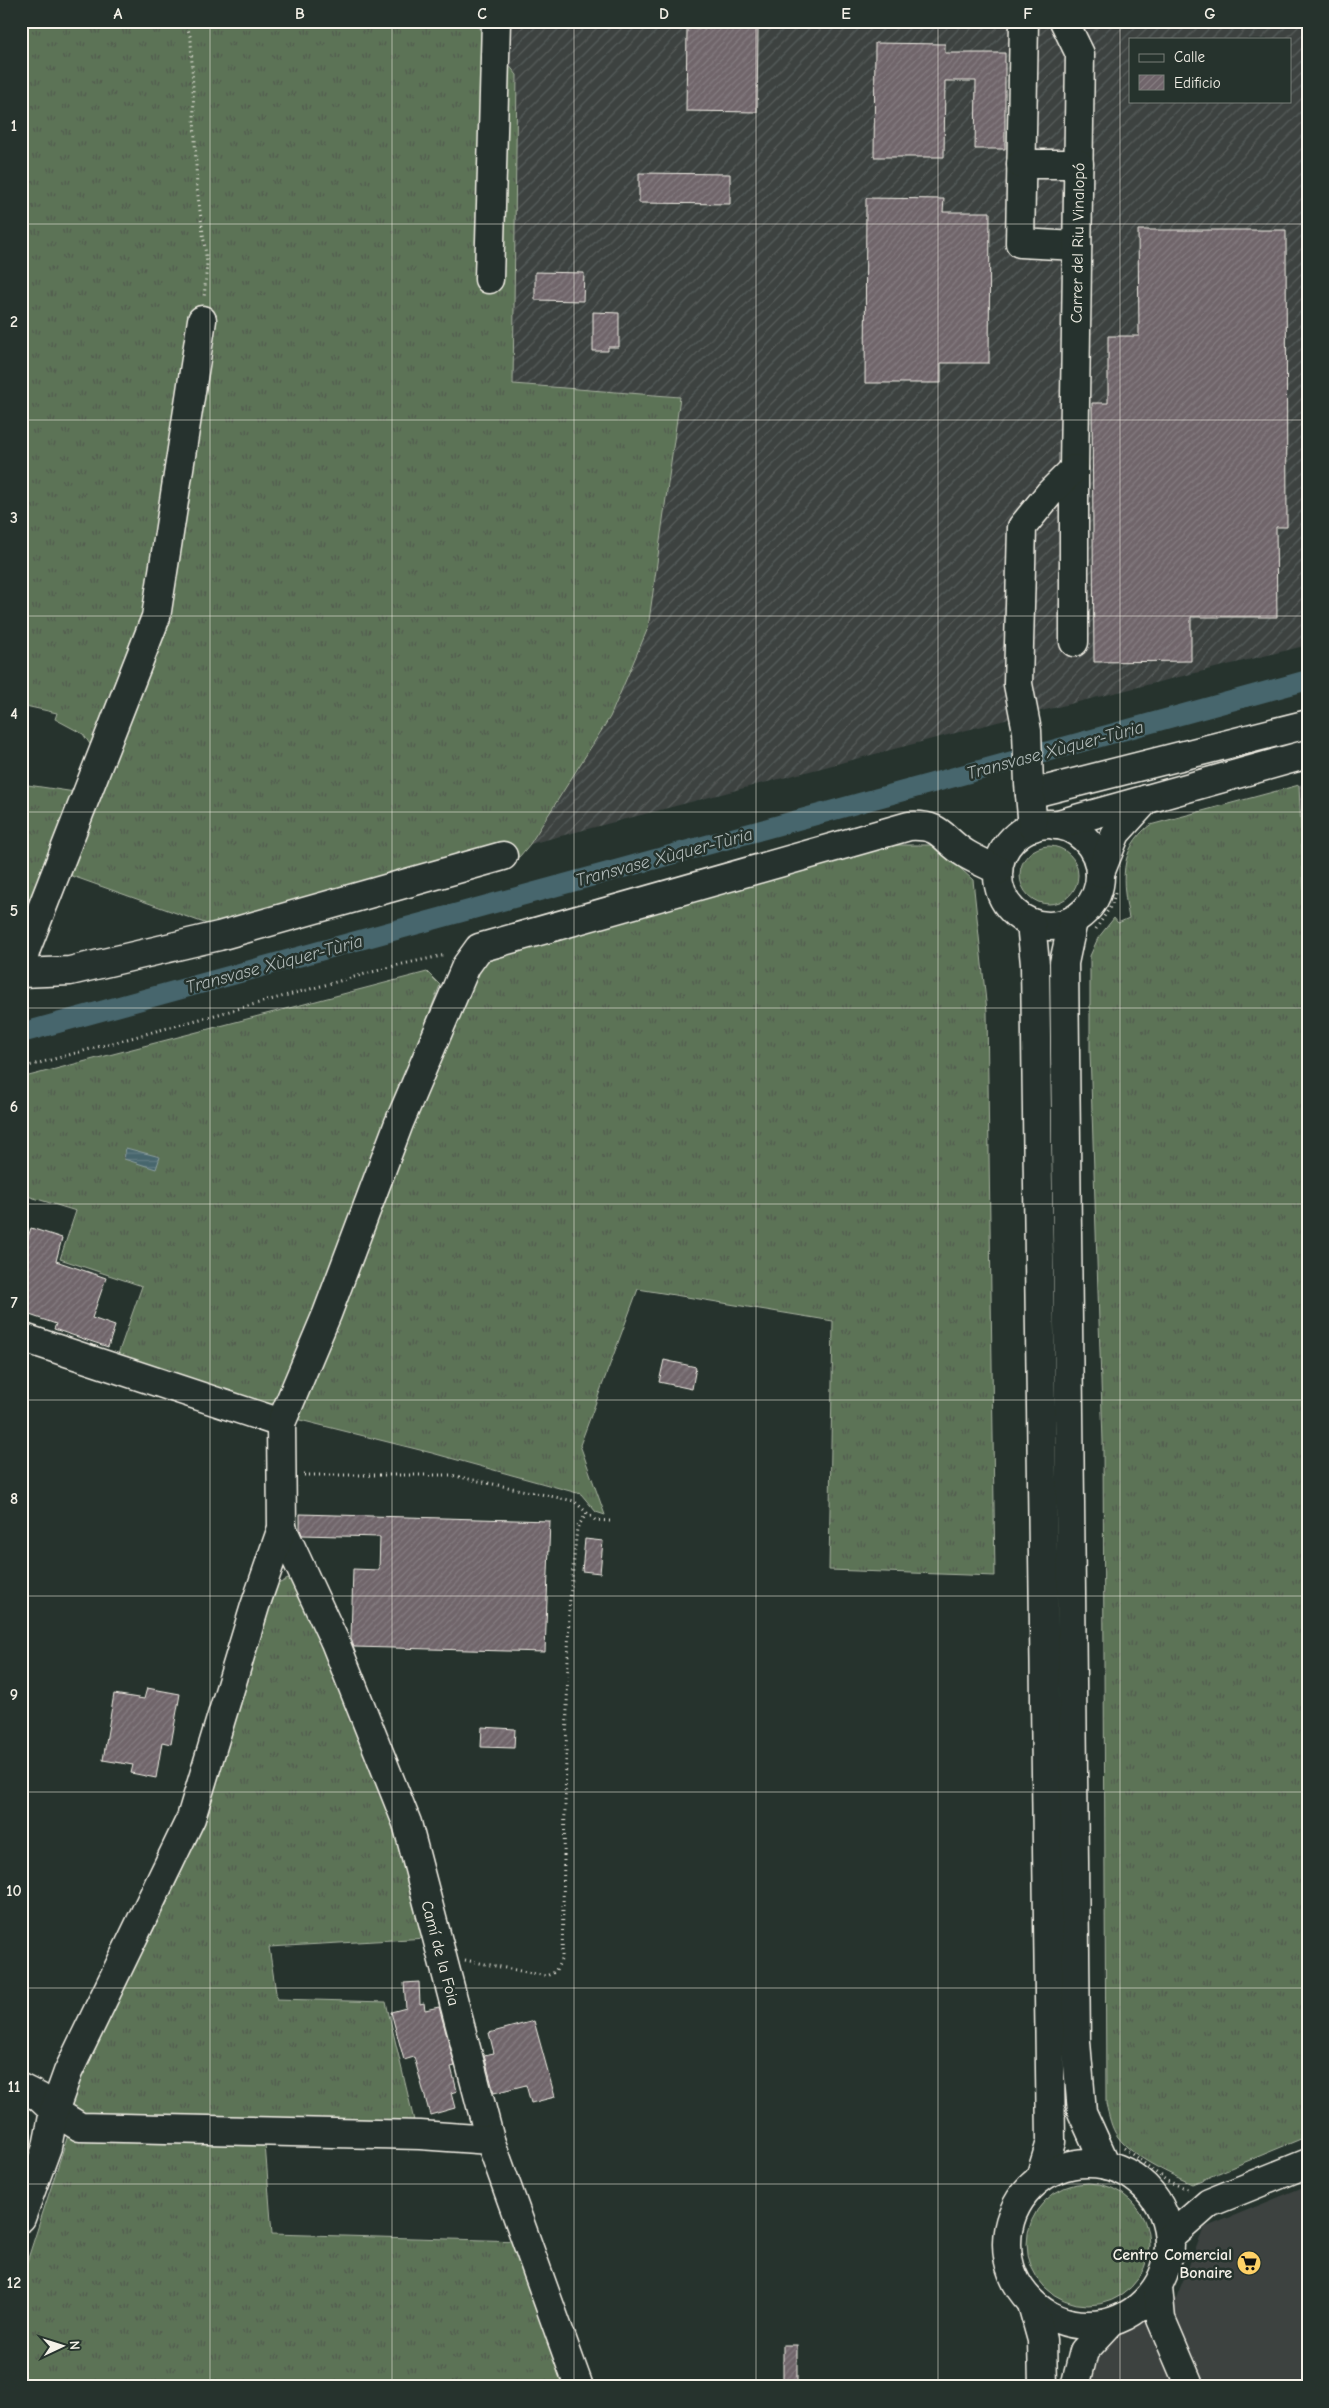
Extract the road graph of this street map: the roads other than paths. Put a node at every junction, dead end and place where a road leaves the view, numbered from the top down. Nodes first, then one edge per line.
1 (496, 21) edge
2 (1024, 21) edge
3 (1064, 21) edge
4 (1021, 164) junction
5 (1078, 164) junction
6 (1077, 246) junction
7 (489, 278) dead end
8 (202, 320) road end
9 (1074, 469) junction
10 (1074, 642) dead end
11 (1308, 724) edge
12 (1308, 754) edge
13 (1029, 789) junction
14 (1147, 799) junction
15 (1044, 826) junction
16 (504, 856) dead end
17 (998, 870) junction
18 (1108, 880) junction
19 (1031, 923) junction
20 (1083, 927) junction
21 (21, 968) edge
22 (21, 973) edge
23 (21, 1337) edge
24 (281, 1423) junction
25 (282, 1528) junction
26 (21, 2088) edge
27 (54, 2112) junction
28 (490, 2140) junction
29 (1113, 2155) junction
30 (1308, 2163) edge
31 (1040, 2178) junction
32 (1155, 2198) junction
33 (1209, 2203) junction
34 (21, 2218) edge
35 (1177, 2244) junction
36 (1167, 2282) junction
37 (1032, 2304) junction
38 (1109, 2324) junction
39 (579, 2387) edge
40 (1043, 2387) edge
41 (1075, 2387) edge
42 (1190, 2387) edge

1 - 7 street
2 - 4 street
3 - 5 street, Carrer del Riu Vinalopó
4 - 5 street
4 - 6 street
5 - 6 street, Carrer del Riu Vinalopó
6 - 9 street, Carrer del Riu Vinalopó
8 - 21 street
9 - 10 street, Carrer del Riu Vinalopó
9 - 13 street
11 - 13 street
12 - 14 street
13 - 15 street
14 - 15 street
14 - 18 street
15 - 17 street
15 - 18 street
16 - 22 street
17 - 19 street
17 - 24 street
18 - 20 street
19 - 20 street
19 - 31 street
20 - 29 street
23 - 24 street
24 - 25 street
25 - 27 street
25 - 28 street, Camí de la Foia
26 - 27 street
27 - 28 street
27 - 34 street
28 - 39 street, Camí de la Foia
29 - 31 street
29 - 32 street
30 - 33 street
31 - 37 street
32 - 33 street
32 - 35 street
33 - 35 street
35 - 36 street
36 - 38 street
36 - 42 street
37 - 38 street
37 - 40 street
38 - 41 street

